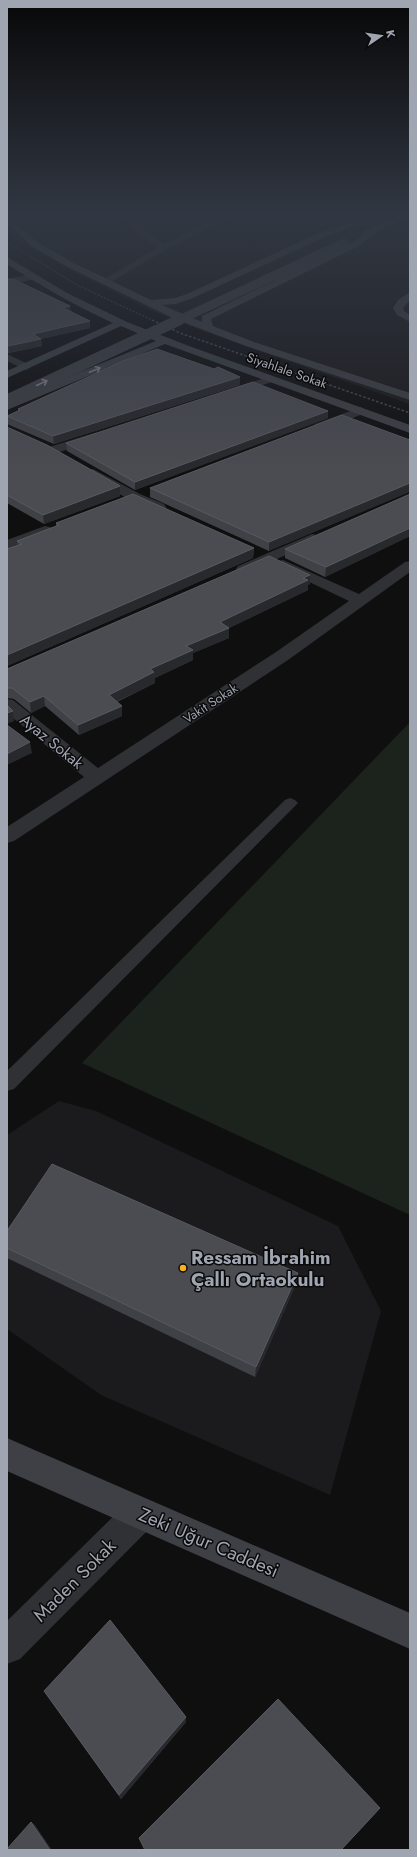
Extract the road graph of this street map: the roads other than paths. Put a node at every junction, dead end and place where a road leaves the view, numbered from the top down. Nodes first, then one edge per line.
1 (78, 302) edge
2 (147, 302) edge
3 (167, 302) edge
4 (182, 302) edge
5 (193, 302) edge
6 (218, 302) edge
7 (238, 302) edge
8 (241, 302) edge
9 (401, 302) edge
10 (150, 303) junction
11 (159, 317) dead end
12 (410, 319) edge
13 (144, 323) dead end
14 (122, 328) junction
15 (208, 328) junction
16 (164, 341) junction
17 (75, 346) junction
18 (86, 350) dead end
19 (7, 357) edge
20 (124, 358) junction
21 (26, 367) junction
22 (7, 376) edge
23 (271, 380) junction
24 (7, 386) edge
25 (218, 397) edge
26 (410, 397) edge
27 (7, 400) edge
28 (7, 406) edge
29 (361, 411) junction
30 (410, 429) edge
31 (310, 430) edge
32 (105, 433) edge
33 (40, 444) edge
34 (53, 450) junction
35 (66, 458) edge
36 (80, 466) edge
37 (149, 491) edge
38 (135, 497) junction
39 (121, 502) edge
40 (170, 512) edge
41 (57, 526) edge
42 (326, 532) edge
43 (7, 545) edge
44 (255, 551) dead end
45 (269, 557) junction
46 (410, 565) edge
47 (233, 573) edge
48 (360, 600) junction
49 (7, 704) edge
50 (98, 778) junction
51 (290, 803) dead end
52 (7, 836) edge
53 (7, 1083) edge
54 (7, 1454) edge
55 (140, 1514) junction
56 (410, 1631) edge
57 (7, 1646) edge

1 - 14 main road, Siyahlale Sokak
2 - 10 main road
3 - 10 main road
4 - 7 main road
5 - 11 main road
27 -> 6 main road, bridge
8 - 15 main road
9 - 12 main road
10 - 15 main road
13 - 14 main road
14 - 16 main road, Siyahlale Sokak
14 - 17 main road
15 - 26 main road
16 - 20 main road
16 - 23 main road, Siyahlale Sokak
17 - 20 main road
17 - 21 main road
18 - 24 main road
19 - 21 street
28 -> 20 main road
21 - 22 main road
23 - 25 street
23 - 29 main road, Siyahlale Sokak
29 - 30 main road, Siyahlale Sokak
29 - 31 street
32 - 34 street
33 - 34 street
34 - 35 street
36 - 38 street
37 - 38 street
38 - 39 street
38 - 40 street
41 - 43 street
42 - 45 street
44 - 45 street
45 - 47 street
45 - 48 street
46 - 48 street, Vakit Sokak
48 - 50 street, Vakit Sokak
49 - 50 street, Ayaz Sokak
50 - 52 street, Vakit Sokak
51 - 53 lane
54 - 55 main road, Zeki Uğur Caddesi
55 - 56 main road, Zeki Uğur Caddesi
55 - 57 street, Maden Sokak

